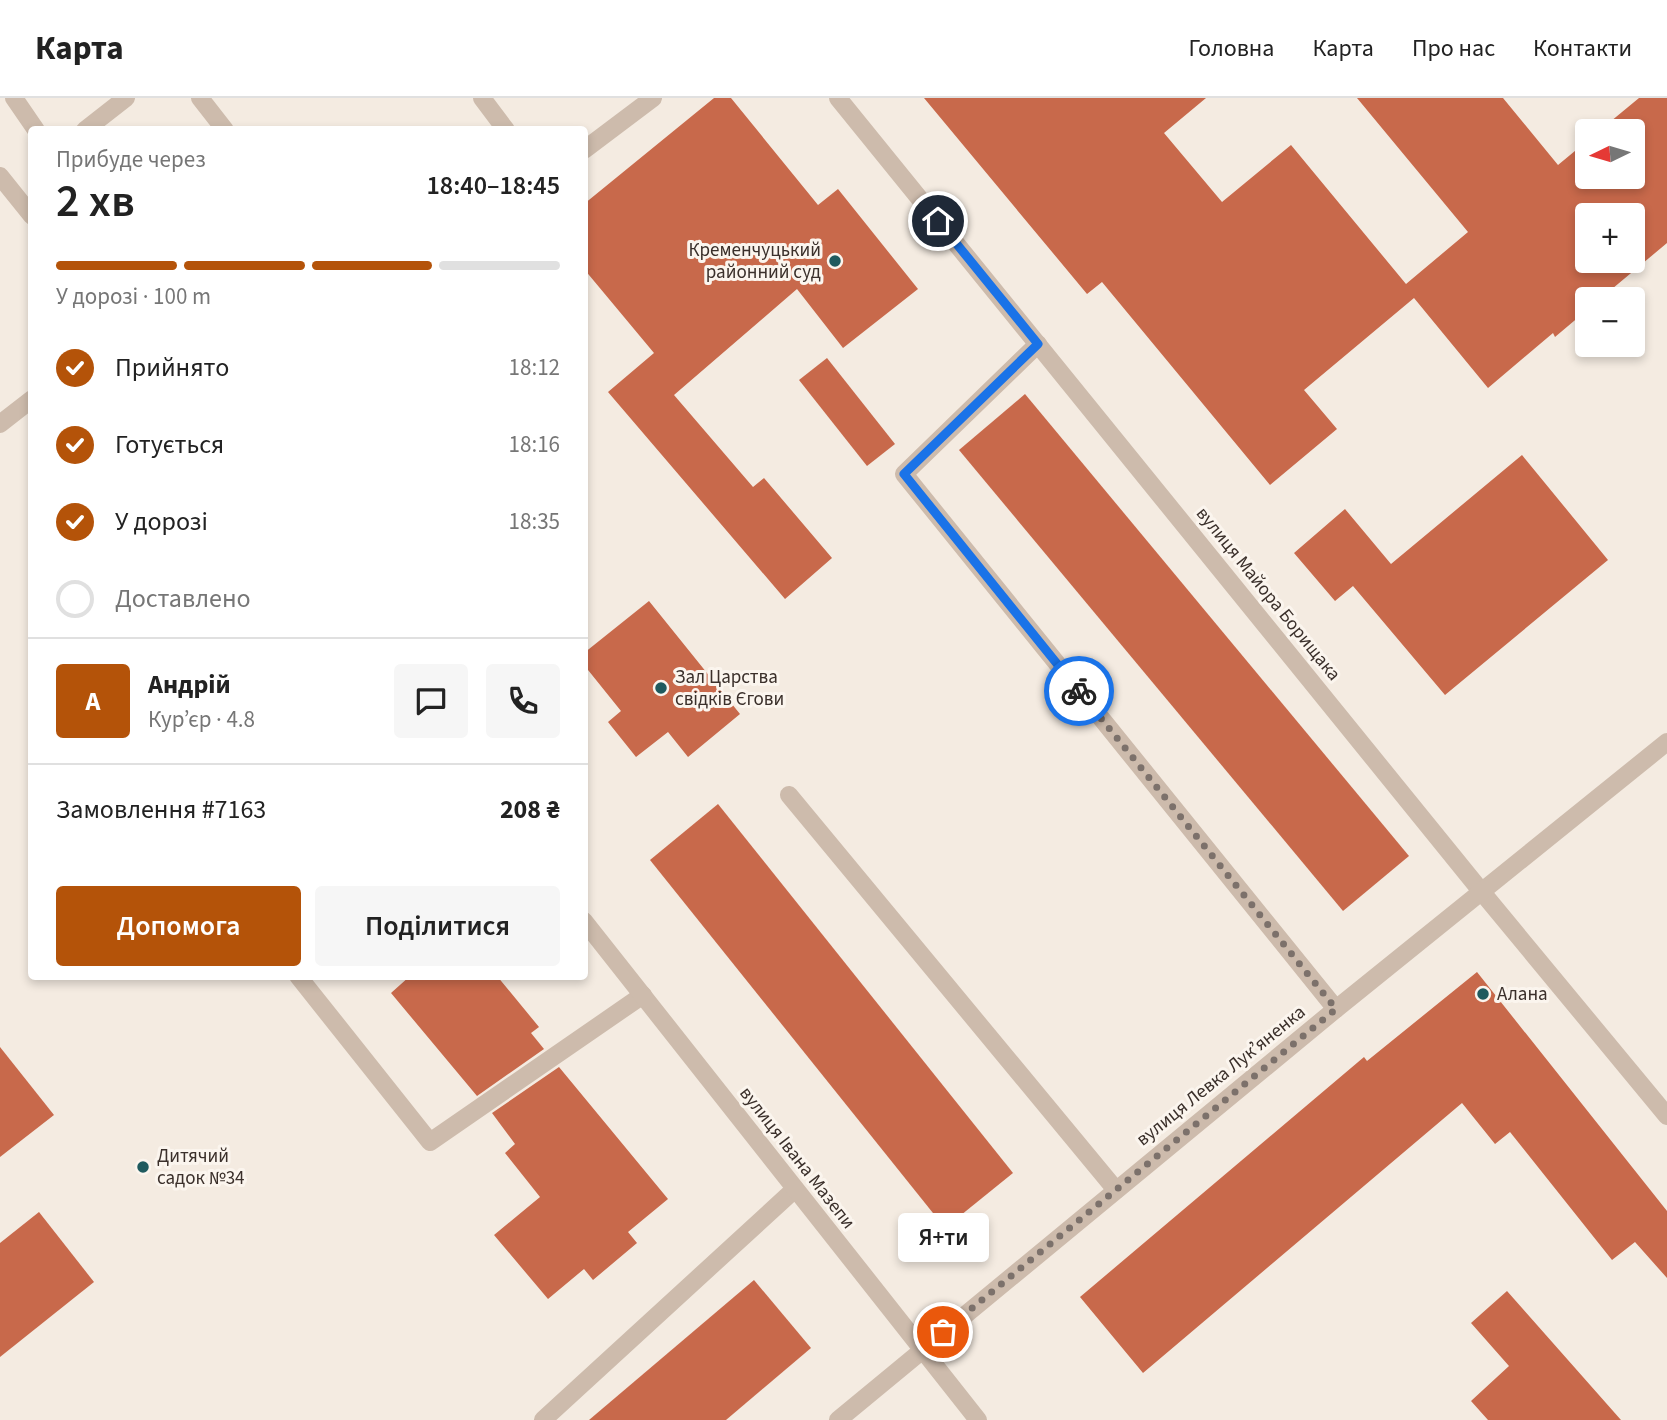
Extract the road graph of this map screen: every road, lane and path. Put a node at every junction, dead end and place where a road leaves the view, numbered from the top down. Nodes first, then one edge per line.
1 (14, 98) edge
2 (126, 98) edge
3 (200, 98) edge
4 (482, 98) edge
5 (653, 98) edge
6 (838, 98) edge
7 (33, 126) edge
8 (90, 126) edge
9 (222, 126) edge
10 (503, 126) edge
11 (588, 147) edge
12 (0, 176) edge
13 (28, 211) edge
14 (1038, 344) junction
15 (28, 402) edge
16 (0, 424) edge
17 (1667, 742) edge
18 (789, 795) dead end
19 (1481, 891) junction
20 (588, 926) edge
21 (301, 980) edge
22 (643, 995) junction
23 (1336, 1009) junction
24 (1667, 1115) edge
25 (795, 1189) junction
26 (1116, 1190) junction
27 (922, 1350) junction
28 (546, 1419) edge
29 (838, 1420) edge
30 (978, 1420) edge

1 - 7 street
2 - 8 street
3 - 9 street
4 - 10 street
5 - 11 street
6 - 14 street, вулиця Майора Борищака
12 - 13 street
14 - 19 street, вулиця Майора Борищака
14 - 23 street
15 - 16 street
17 - 19 street, вулиця Левка Лукʼяненка
18 - 26 street
19 - 23 street, вулиця Левка Лукʼяненка
19 - 24 street, вулиця Майора Борищака
20 - 22 street, вулиця Івана Мазепи
21 - 22 street
22 - 25 street, вулиця Івана Мазепи
23 - 26 street, вулиця Левка Лукʼяненка
25 - 27 street, вулиця Івана Мазепи
25 - 28 street
26 - 27 street, вулиця Левка Лукʼяненка
27 - 29 street, вулиця Левка Лукʼяненка
27 - 30 street, вулиця Івана Мазепи

